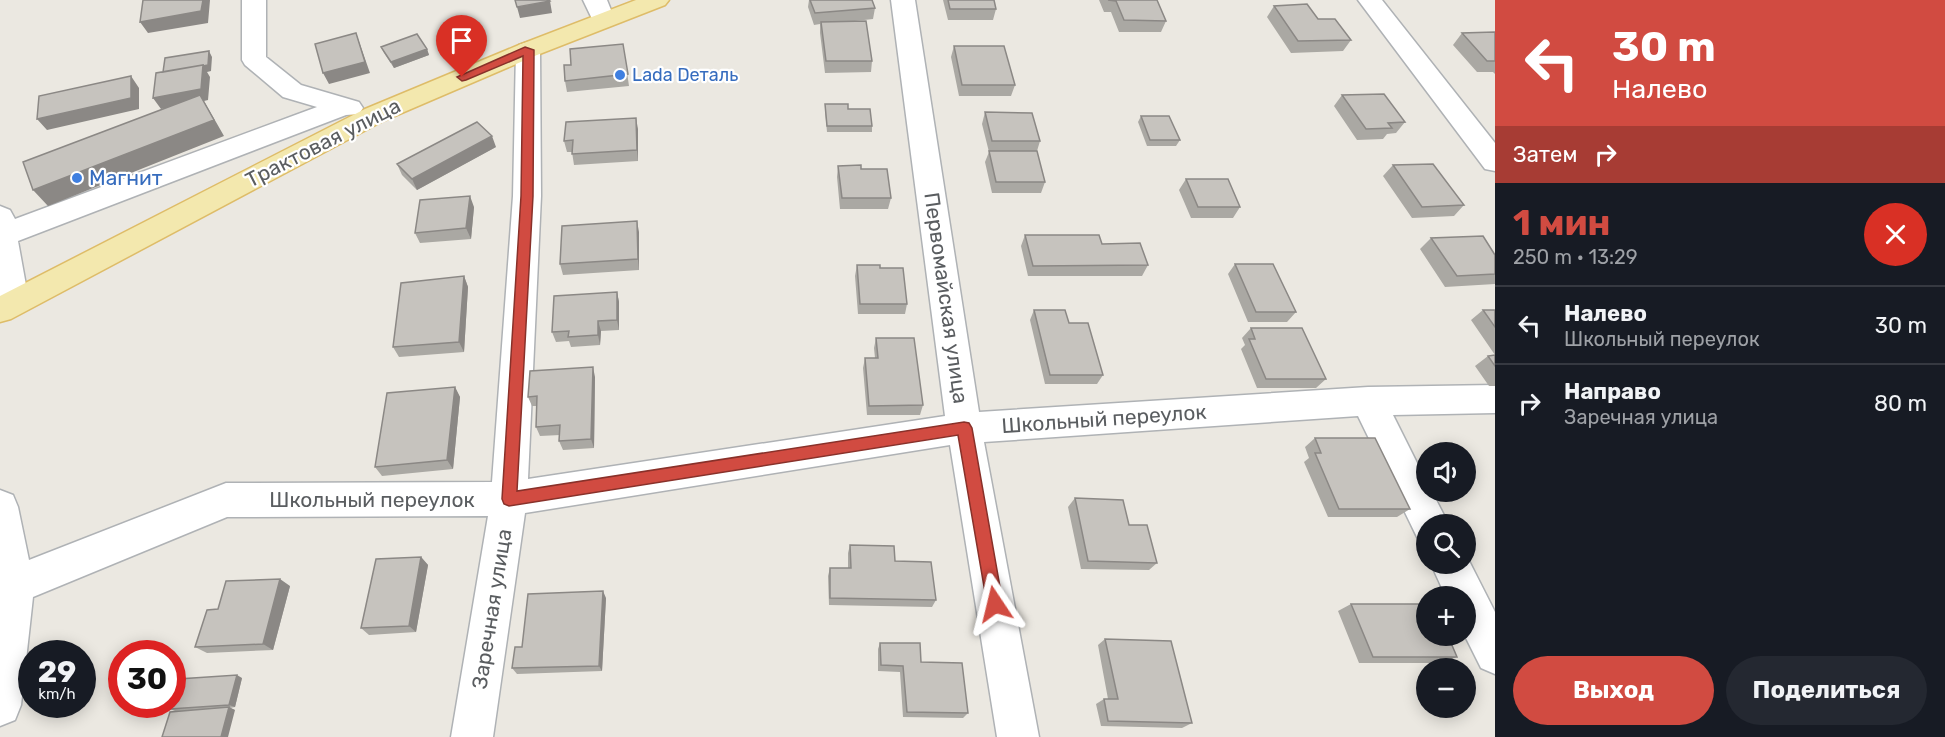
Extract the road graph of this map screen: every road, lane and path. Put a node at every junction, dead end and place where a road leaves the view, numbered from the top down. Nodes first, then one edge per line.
1 (254, 0) edge
2 (657, 0) edge
3 (903, 0) edge
4 (1370, 0) edge
5 (599, 10) edge
6 (528, 50) junction
7 (345, 106) junction
8 (374, 114) junction
9 (1495, 162) edge
10 (1, 226) edge
11 (6, 306) edge
12 (1495, 399) edge
13 (1368, 401) junction
14 (964, 428) junction
15 (509, 499) junction
16 (0, 507) edge
17 (1424, 514) edge
18 (1455, 574) edge
19 (15, 585) junction
20 (1495, 654) edge
21 (0, 705) edge
22 (472, 737) edge
23 (1018, 737) edge

1 - 7 street
2 - 5 main road, Трактовая улица
3 - 14 street, Первомайская улица
4 - 9 street
5 - 6 main road, Трактовая улица
6 - 8 main road, Трактовая улица
6 - 15 street, Заречная улица
7 - 8 street
7 - 10 street
8 - 11 main road, Трактовая улица
10 - 11 street
12 - 13 street, Школьный переулок
13 - 14 street, Школьный переулок
13 - 17 street
14 - 15 street, Школьный переулок
14 - 23 street, Первомайская улица
15 - 19 street, Школьный переулок
15 - 22 street, Заречная улица
16 - 19 street
18 - 20 street
19 - 21 street

